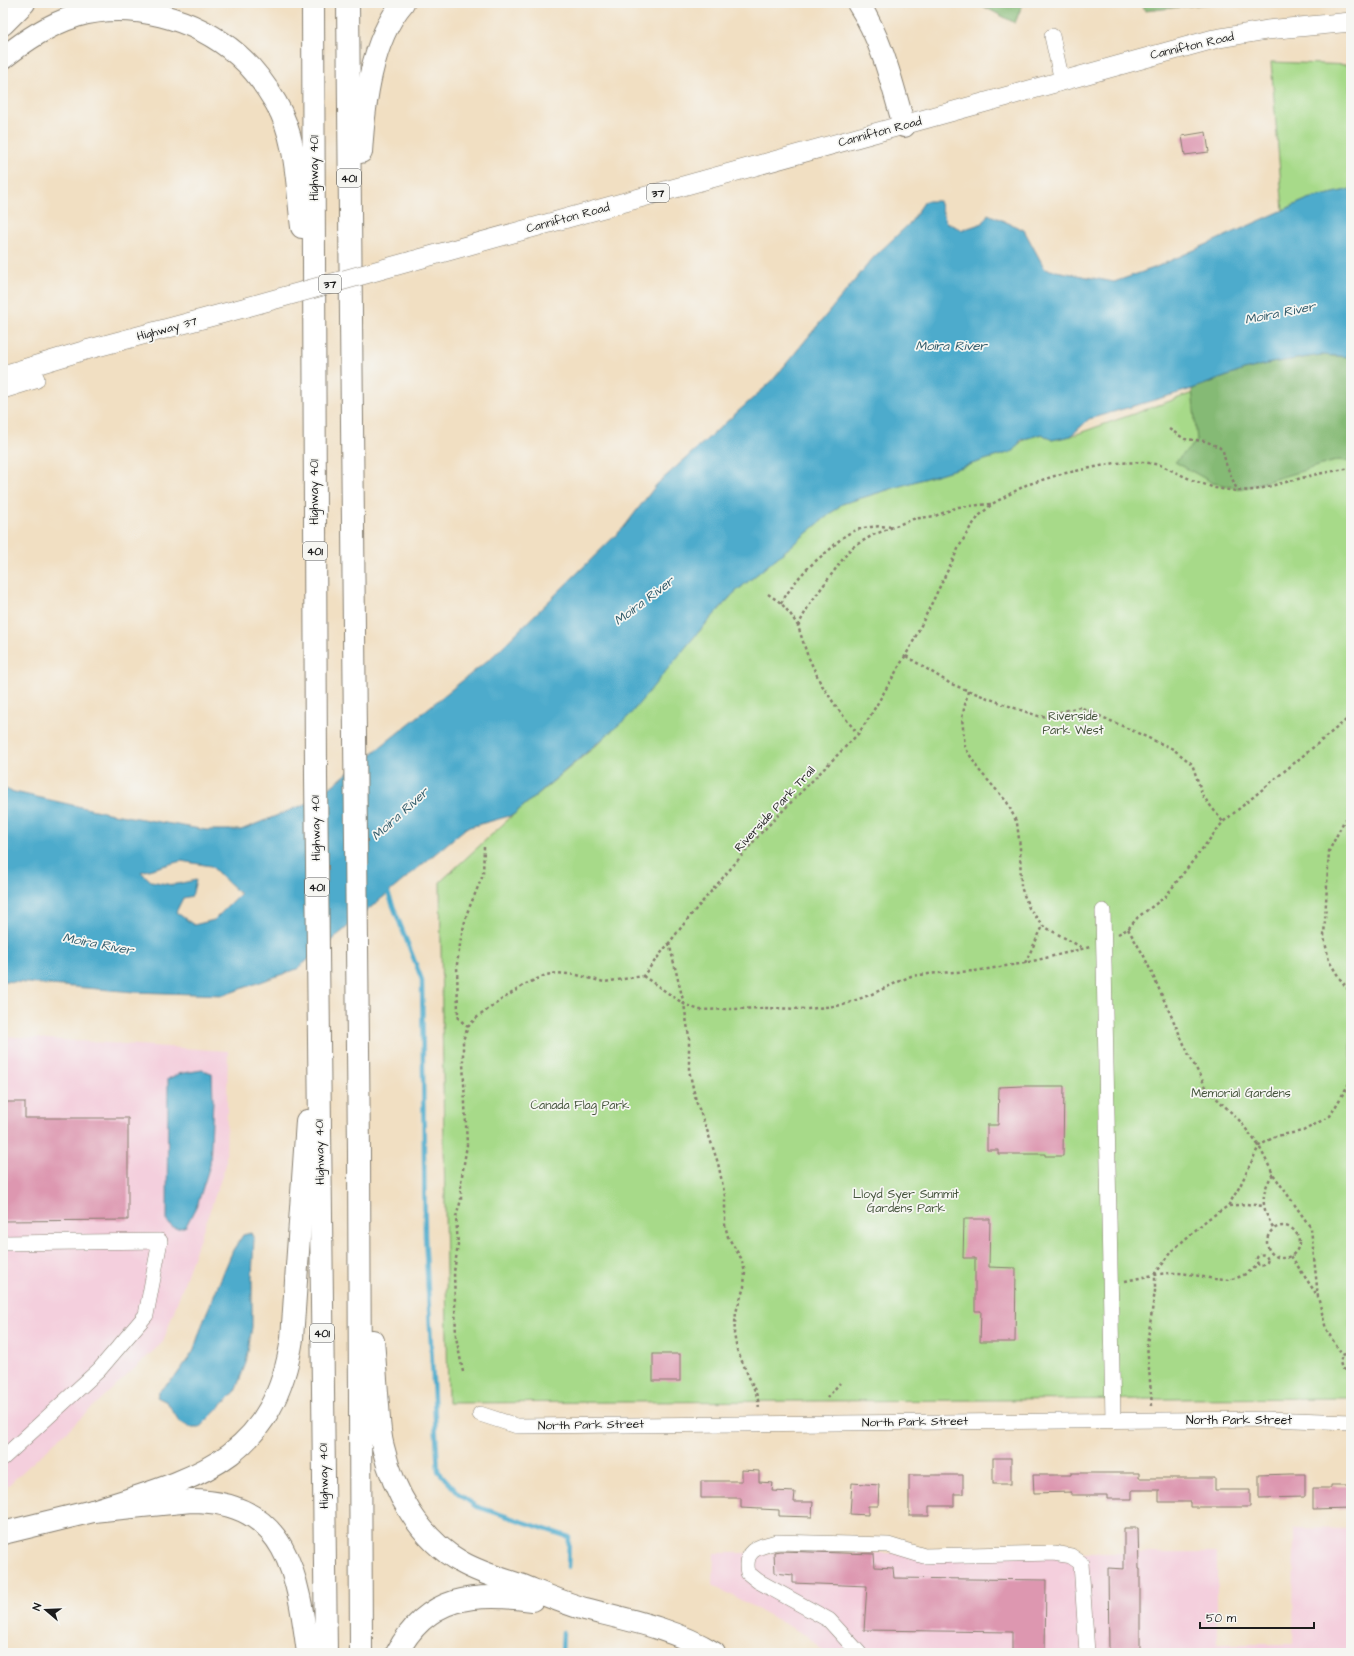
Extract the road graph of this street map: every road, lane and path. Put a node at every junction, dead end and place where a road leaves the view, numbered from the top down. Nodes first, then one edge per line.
1 (24, 3) edge
2 (313, 3) edge
3 (348, 3) edge
4 (403, 3) edge
5 (858, 3) edge
6 (1351, 22) edge
7 (3, 24) edge
8 (1052, 36) dead end
9 (3, 58) edge
10 (1062, 81) junction
11 (904, 126) junction
12 (247, 307) joint
13 (196, 322) junction
14 (314, 325) junction
15 (86, 350) junction
16 (351, 353) junction
17 (3, 362) edge
18 (3, 375) edge
19 (3, 389) edge
20 (1169, 429) dead end
21 (1351, 468) edge
22 (1237, 491) junction
23 (992, 504) junction
24 (892, 527) junction
25 (768, 594) dead end
26 (781, 603) junction
27 (798, 626) junction
28 (906, 656) junction
29 (968, 691) junction
30 (1351, 716) edge
31 (858, 734) junction
32 (1351, 814) edge
33 (1223, 822) junction
34 (484, 847) dead end
35 (1103, 911) dead end
36 (1043, 926) junction
37 (1128, 929) junction
38 (668, 942) junction
39 (1104, 942) junction
40 (1083, 948) junction
41 (1025, 963) junction
42 (643, 976) junction
43 (1351, 993) edge
44 (318, 1004) junction
45 (684, 1004) junction
46 (468, 1027) junction
47 (1351, 1080) edge
48 (1259, 1146) junction
49 (359, 1153) junction
50 (1273, 1174) junction
51 (1228, 1206) junction
52 (1264, 1206) junction
53 (1274, 1229) junction
54 (3, 1243) edge
55 (1271, 1253) junction
56 (1291, 1256) junction
57 (1266, 1257) junction
58 (1259, 1264) junction
59 (1154, 1274) junction
60 (1110, 1284) junction
61 (1318, 1297) junction
62 (1351, 1352) edge
63 (1342, 1355) junction
64 (463, 1372) dead end
65 (1351, 1372) edge
66 (840, 1383) dead end
67 (827, 1398) dead end
68 (758, 1400) dead end
69 (480, 1414) dead end
70 (1113, 1420) junction
71 (1153, 1420) junction
72 (1351, 1422) edge
73 (3, 1458) edge
74 (93, 1512) junction
75 (3, 1533) edge
76 (579, 1607) junction
77 (308, 1653) edge
78 (326, 1653) edge
79 (361, 1653) edge
80 (397, 1653) edge
81 (714, 1653) edge
82 (859, 1653) edge
83 (1087, 1653) edge

1 - 7 highway
2 - 14 highway, Highway 401 / 401
3 - 16 highway, 401
4 - 16 highway
5 - 11 highway
6 - 10 main road, Cannifton Road
8 - 10 street
9 - 14 highway
10 - 11 main road, Cannifton Road
11 - 12 main road, Cannifton Road / 37, bridge
12 - 13 main road, Highway 37 / 37
13 - 15 main road, Highway 37 / 37
13 - 19 main road
14 - 44 highway, Highway 401 / 401
15 - 17 main road, Highway 37 / 37
15 - 18 main road, Highway 37 / 37
16 - 49 highway, 401
20 - 22 path
21 - 22 path, Riverside Park Trail
22 - 23 path, Riverside Park Trail
23 - 24 path
23 - 28 path, Riverside Park Trail
24 - 26 path
24 - 27 path
25 - 26 path
26 - 27 path
27 - 31 path
28 - 29 path
28 - 31 path, Riverside Park Trail
29 - 33 path
29 - 36 path
30 - 33 path
31 - 38 path, Riverside Park Trail
32 - 43 path
33 - 37 path
34 - 46 path
35 - 39 street
36 - 40 path
36 - 41 path
37 - 39 path
37 - 48 path
38 - 42 path, Riverside Park Trail
38 - 45 path
39 - 40 path
39 - 60 street
40 - 41 path
41 - 45 path
42 - 45 path
42 - 46 path
44 - 74 highway
44 - 78 highway, Highway 401 / 401
45 - 68 path
46 - 64 path
47 - 48 path
48 - 50 path
48 - 51 path
49 - 76 highway
49 - 79 highway, 401
50 - 52 path
50 - 61 path
51 - 52 path
51 - 59 path
52 - 53 path
53 - 55 path
53 - 56 path
54 - 73 street
55 - 56 path
55 - 57 path
56 - 61 path
57 - 58 path
57 - 58 path
58 - 59 path
59 - 60 path
59 - 71 path
60 - 70 street
61 - 63 path
62 - 63 path
63 - 65 path
66 - 67 path
69 - 70 street, North Park Street
70 - 71 street, North Park Street
71 - 72 street, North Park Street
74 - 75 highway
74 - 77 highway
76 - 80 highway
76 - 81 highway
82 - 83 street

